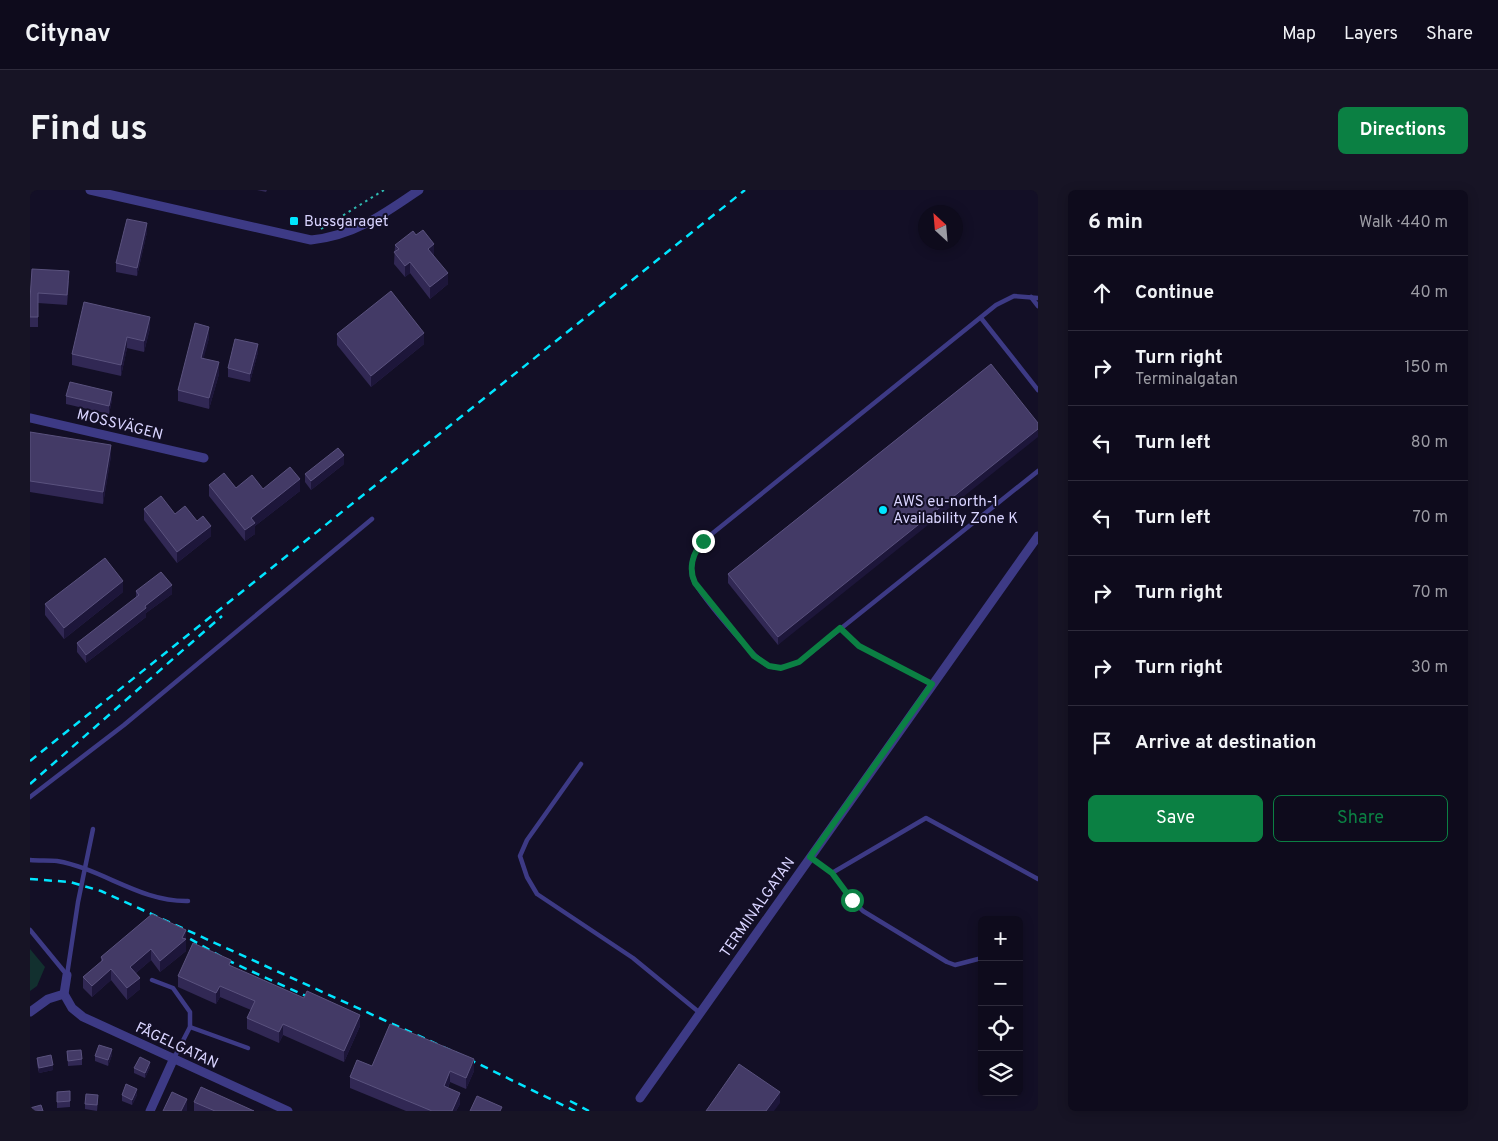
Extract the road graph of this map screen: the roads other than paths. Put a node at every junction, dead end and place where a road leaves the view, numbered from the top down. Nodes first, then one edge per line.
1 (90, 190) edge
2 (419, 190) edge
3 (1030, 297) junction
4 (1038, 298) edge
5 (1038, 306) edge
6 (981, 318) junction
7 (1038, 390) edge
8 (30, 418) edge
9 (204, 458) dead end
10 (1038, 471) edge
11 (372, 519) dead end
12 (1038, 536) edge
13 (840, 628) junction
14 (932, 684) junction
15 (581, 764) dead end
16 (30, 797) edge
17 (93, 829) dead end
18 (810, 857) junction
19 (30, 860) edge
20 (84, 869) junction
21 (832, 873) junction
22 (1038, 879) edge
23 (188, 901) dead end
24 (30, 930) edge
25 (978, 959) edge
26 (67, 974) junction
27 (152, 980) dead end
28 (64, 994) junction
29 (30, 1012) edge
30 (700, 1013) junction
31 (190, 1027) junction
32 (248, 1048) dead end
33 (174, 1058) junction
34 (640, 1098) dead end
35 (150, 1111) edge
36 (288, 1111) edge

1 - 2 street
3 - 4 lane
3 - 5 lane
3 - 6 lane
6 - 7 lane
6 - 13 lane
8 - 9 street, MOSSVÄGEN
10 - 13 lane
11 - 16 lane
12 - 14 street, TERMINALGATAN
13 - 14 lane
14 - 18 street, TERMINALGATAN
15 - 30 lane
17 - 20 lane
18 - 21 lane
18 - 30 street, TERMINALGATAN
19 - 20 lane
20 - 23 lane
20 - 26 lane
21 - 22 lane
21 - 25 lane
24 - 26 lane
26 - 28 street
27 - 31 lane
28 - 29 street
28 - 33 street, FÅGELGATAN
30 - 34 street, TERMINALGATAN
31 - 32 lane
31 - 33 lane
33 - 35 street
33 - 36 street, FÅGELGATAN

